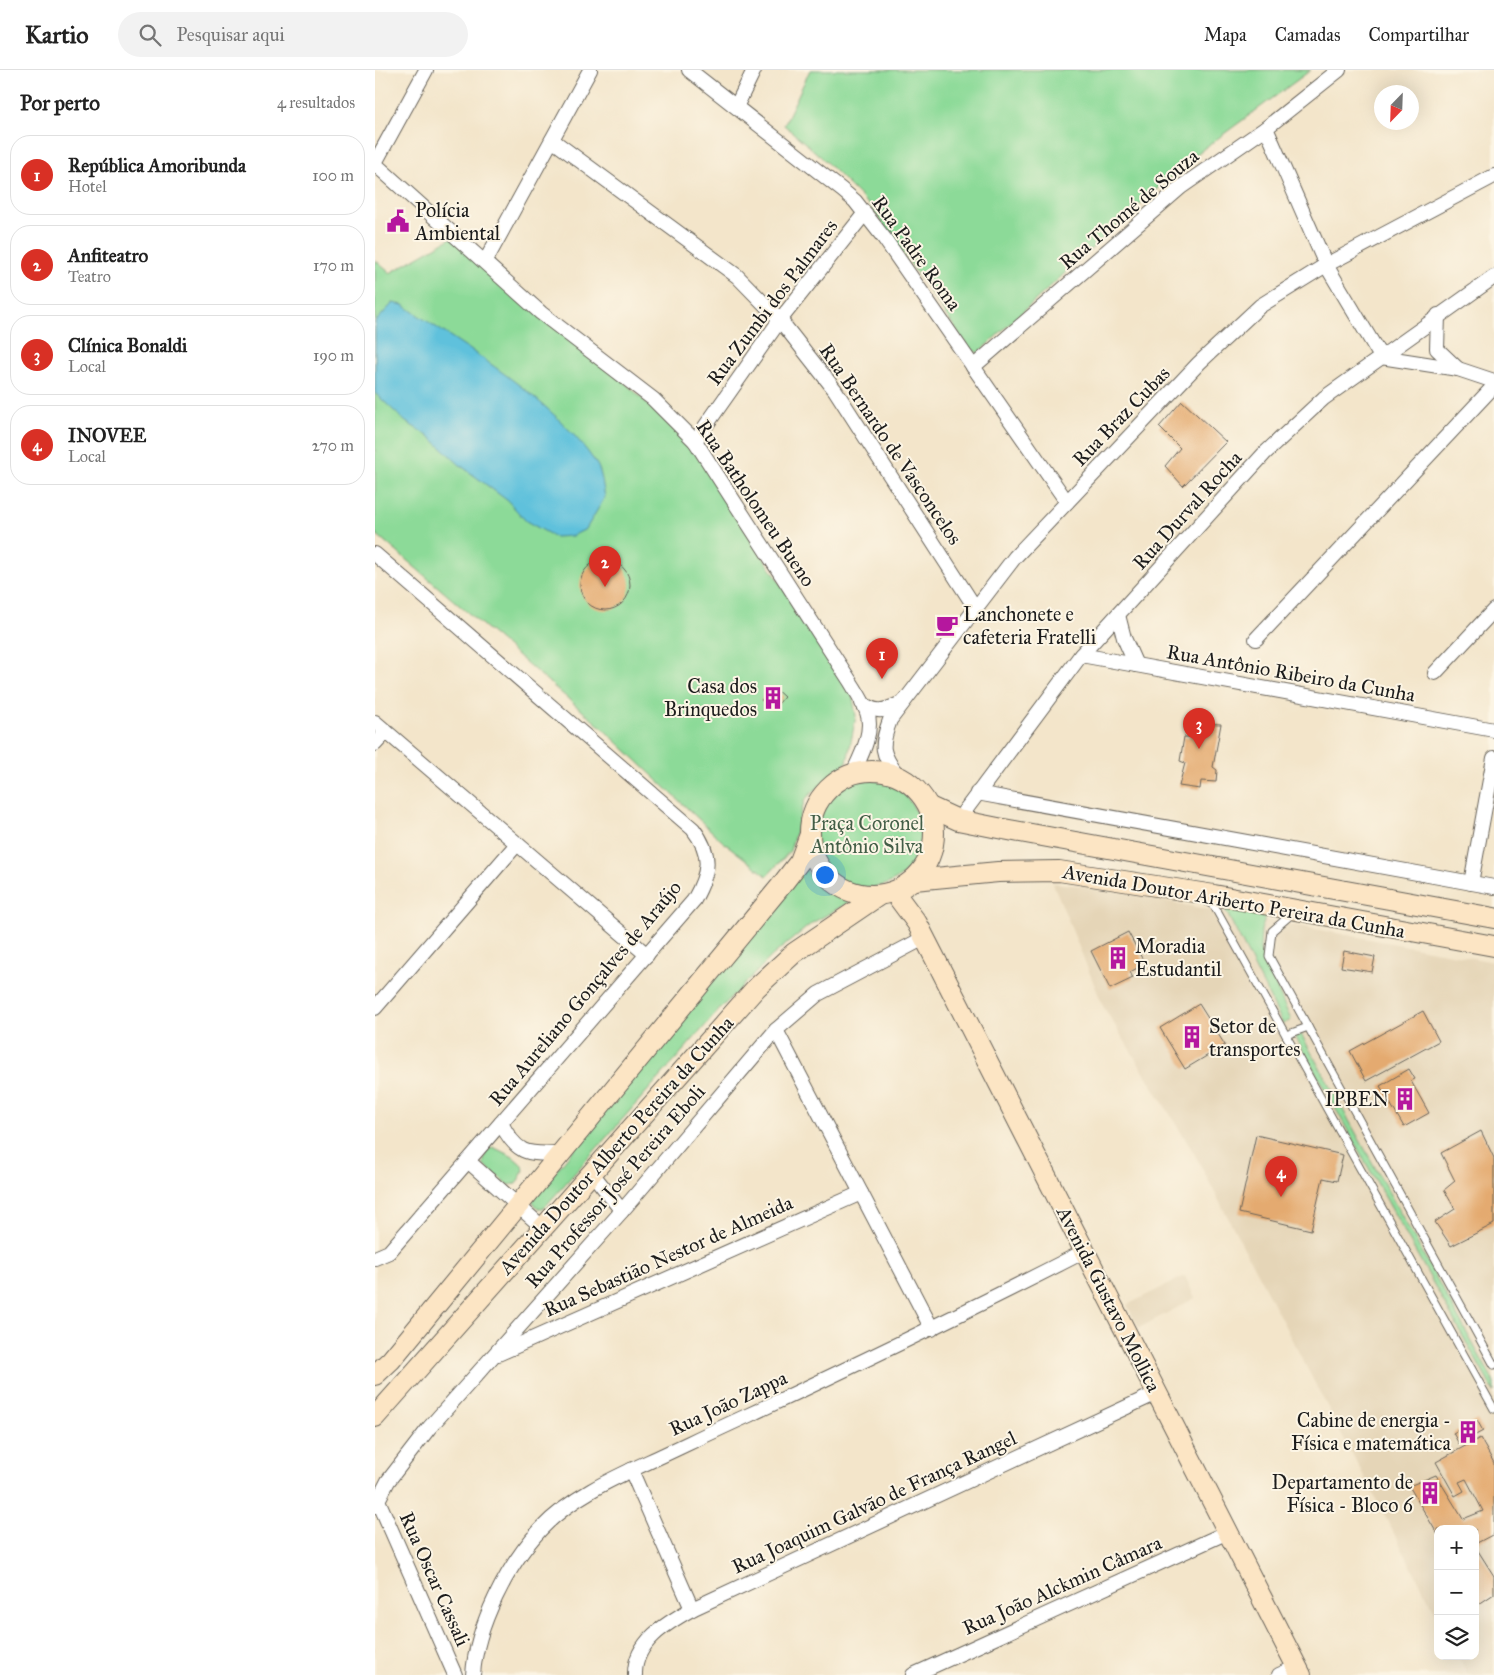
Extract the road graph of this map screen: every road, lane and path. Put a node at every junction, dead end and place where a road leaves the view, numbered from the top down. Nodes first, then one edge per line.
1 (426, 70) edge
2 (590, 70) edge
3 (689, 70) edge
4 (754, 70) edge
5 (1339, 70) edge
6 (737, 105) junction
7 (1266, 128) junction
8 (552, 140) junction
9 (375, 164) edge
10 (1494, 176) edge
11 (865, 213) junction
12 (485, 262) junction
13 (1326, 265) junction
14 (1494, 277) edge
15 (1437, 315) junction
16 (781, 320) junction
17 (1381, 356) junction
18 (973, 367) junction
19 (1458, 369) junction
20 (1494, 380) edge
21 (1494, 386) edge
22 (695, 441) junction
23 (1067, 502) junction
24 (377, 559) edge
25 (977, 609) junction
26 (1494, 610) edge
27 (1118, 615) junction
28 (1256, 639) dead end
29 (1081, 655) junction
30 (1136, 665) junction
31 (1435, 673) dead end
32 (862, 702) junction
33 (904, 702) junction
34 (380, 727) edge
35 (1494, 730) edge
36 (375, 744) edge
37 (1494, 758) edge
38 (853, 773) junction
39 (898, 776) junction
40 (977, 793) junction
41 (930, 807) junction
42 (958, 820) junction
43 (809, 838) junction
44 (517, 844) junction
45 (912, 881) junction
46 (1471, 883) junction
47 (1494, 887) edge
48 (1191, 891) junction
49 (886, 894) junction
50 (1297, 910) junction
51 (1494, 918) edge
52 (921, 930) junction
53 (1494, 946) edge
54 (647, 955) junction
55 (375, 1008) edge
56 (1308, 1027) junction
57 (776, 1030) junction
58 (1286, 1035) junction
59 (501, 1123) junction
60 (559, 1153) junction
61 (468, 1161) junction
62 (591, 1172) junction
63 (861, 1193) junction
64 (517, 1204) junction
65 (622, 1211) junction
66 (542, 1227) junction
67 (1085, 1251) junction
68 (375, 1258) edge
69 (932, 1329) junction
70 (492, 1357) junction
71 (1494, 1365) edge
72 (375, 1375) edge
73 (1157, 1392) junction
74 (1494, 1410) edge
75 (375, 1417) edge
76 (631, 1470) junction
77 (377, 1503) edge
78 (1228, 1532) junction
79 (692, 1609) junction
80 (1292, 1672) edge
81 (455, 1675) edge
82 (473, 1675) edge
83 (635, 1675) edge
84 (913, 1675) edge

1 - 9 street
2 - 8 street
3 - 6 street, Rua Padre Roma
4 - 6 street
5 - 7 street, Rua Thomé de Souza
6 - 11 street, Rua Padre Roma
7 - 13 street
7 - 18 street, Rua Thomé de Souza
8 - 12 street
8 - 16 street, Rua Bernardo de Vasconcelos
9 - 12 street, Rua Batholomeu Bueno
10 - 13 street, Rua Braz Cubas
11 - 16 street, Rua Zumbi dos Palmares
11 - 18 street, Rua Padre Roma
12 - 22 street, Rua Batholomeu Bueno
13 - 17 street
13 - 23 street, Rua Braz Cubas
14 - 15 street, Rua Durval Rocha
15 - 17 street, Rua Durval Rocha
15 - 19 street
16 - 22 street, Rua Zumbi dos Palmares
16 - 25 street, Rua Bernardo de Vasconcelos
17 - 19 street
17 - 27 street, Rua Durval Rocha
18 - 23 street, Rua Padre Roma
19 - 20 street
21 - 28 street
22 - 32 street, Rua Batholomeu Bueno
23 - 25 street, Rua Braz Cubas
24 - 54 street, Rua Aureliano Gonçalves de Araújo
25 - 33 street, Rua Braz Cubas
26 - 31 street
27 - 29 street, Rua Durval Rocha
27 - 30 street
29 - 30 street, Rua Antônio Ribeiro da Cunha
29 - 40 street, Rua Durval Rocha
30 - 35 street, Rua Antônio Ribeiro da Cunha
32 - 33 street
32 - 38 street, Rua Batholomeu Bueno
33 - 39 street, Rua Braz Cubas
34 - 36 street
34 - 44 street
37 - 46 street
38 - 39 main road
38 - 43 main road
39 - 41 main road
40 - 42 street, Rua Durval Rocha
40 - 46 street
41 - 42 main road, Avenida Doutor Ariberto Pereira da Cunha
41 - 45 main road
42 - 51 main road, Avenida Doutor Ariberto Pereira da Cunha
43 - 49 main road
43 - 60 main road, Avenida Doutor Alberto Pereira da Cunha
44 - 54 street
44 - 55 street
45 - 48 main road, Avenida Doutor Ariberto Pereira da Cunha
45 - 49 main road
45 - 52 main road, Avenida Gustavo Mollica
46 - 47 street
48 - 50 main road, Avenida Doutor Ariberto Pereira da Cunha
48 - 58 lane
49 - 52 main road, Avenida Gustavo Mollica
49 - 62 main road, Avenida Doutor Alberto Pereira da Cunha
50 - 53 main road, Avenida Doutor Ariberto Pereira da Cunha
50 - 56 lane
52 - 57 street, Rua Professor José Pereira Eboli
52 - 67 main road, Avenida Gustavo Mollica
54 - 59 street, Rua Aureliano Gonçalves de Araújo
56 - 58 lane
56 - 71 lane
57 - 63 street
57 - 65 street, Rua Professor José Pereira Eboli
58 - 74 lane
59 - 60 street
59 - 61 street, Rua Aureliano Gonçalves de Araújo
60 - 64 main road, Avenida Doutor Alberto Pereira da Cunha
61 - 64 street
61 - 68 street, Rua Aureliano Gonçalves de Araújo
62 - 65 street
62 - 66 main road, Avenida Doutor Alberto Pereira da Cunha
63 - 69 street
63 - 70 street, Rua Sebastião Nestor de Almeida
64 - 66 street
64 - 72 main road, Avenida Doutor Alberto Pereira da Cunha
65 - 70 street, Rua Professor José Pereira Eboli
66 - 75 main road, Avenida Doutor Alberto Pereira da Cunha
67 - 69 street, Rua João Zappa
67 - 73 main road, Avenida Gustavo Mollica
69 - 76 street, Rua João Zappa
70 - 77 street, Rua Professor José Pereira Eboli
73 - 78 main road, Avenida Gustavo Mollica
73 - 79 street, Rua Joaquim Galvão de França Rangel
76 - 79 street
76 - 82 street, Rua João Zappa
77 - 81 street, Rua Oscar Cassali
78 - 80 main road, Avenida Gustavo Mollica
78 - 84 street, Rua João Alckmin Câmara
79 - 83 street, Rua Joaquim Galvão de França Rangel

